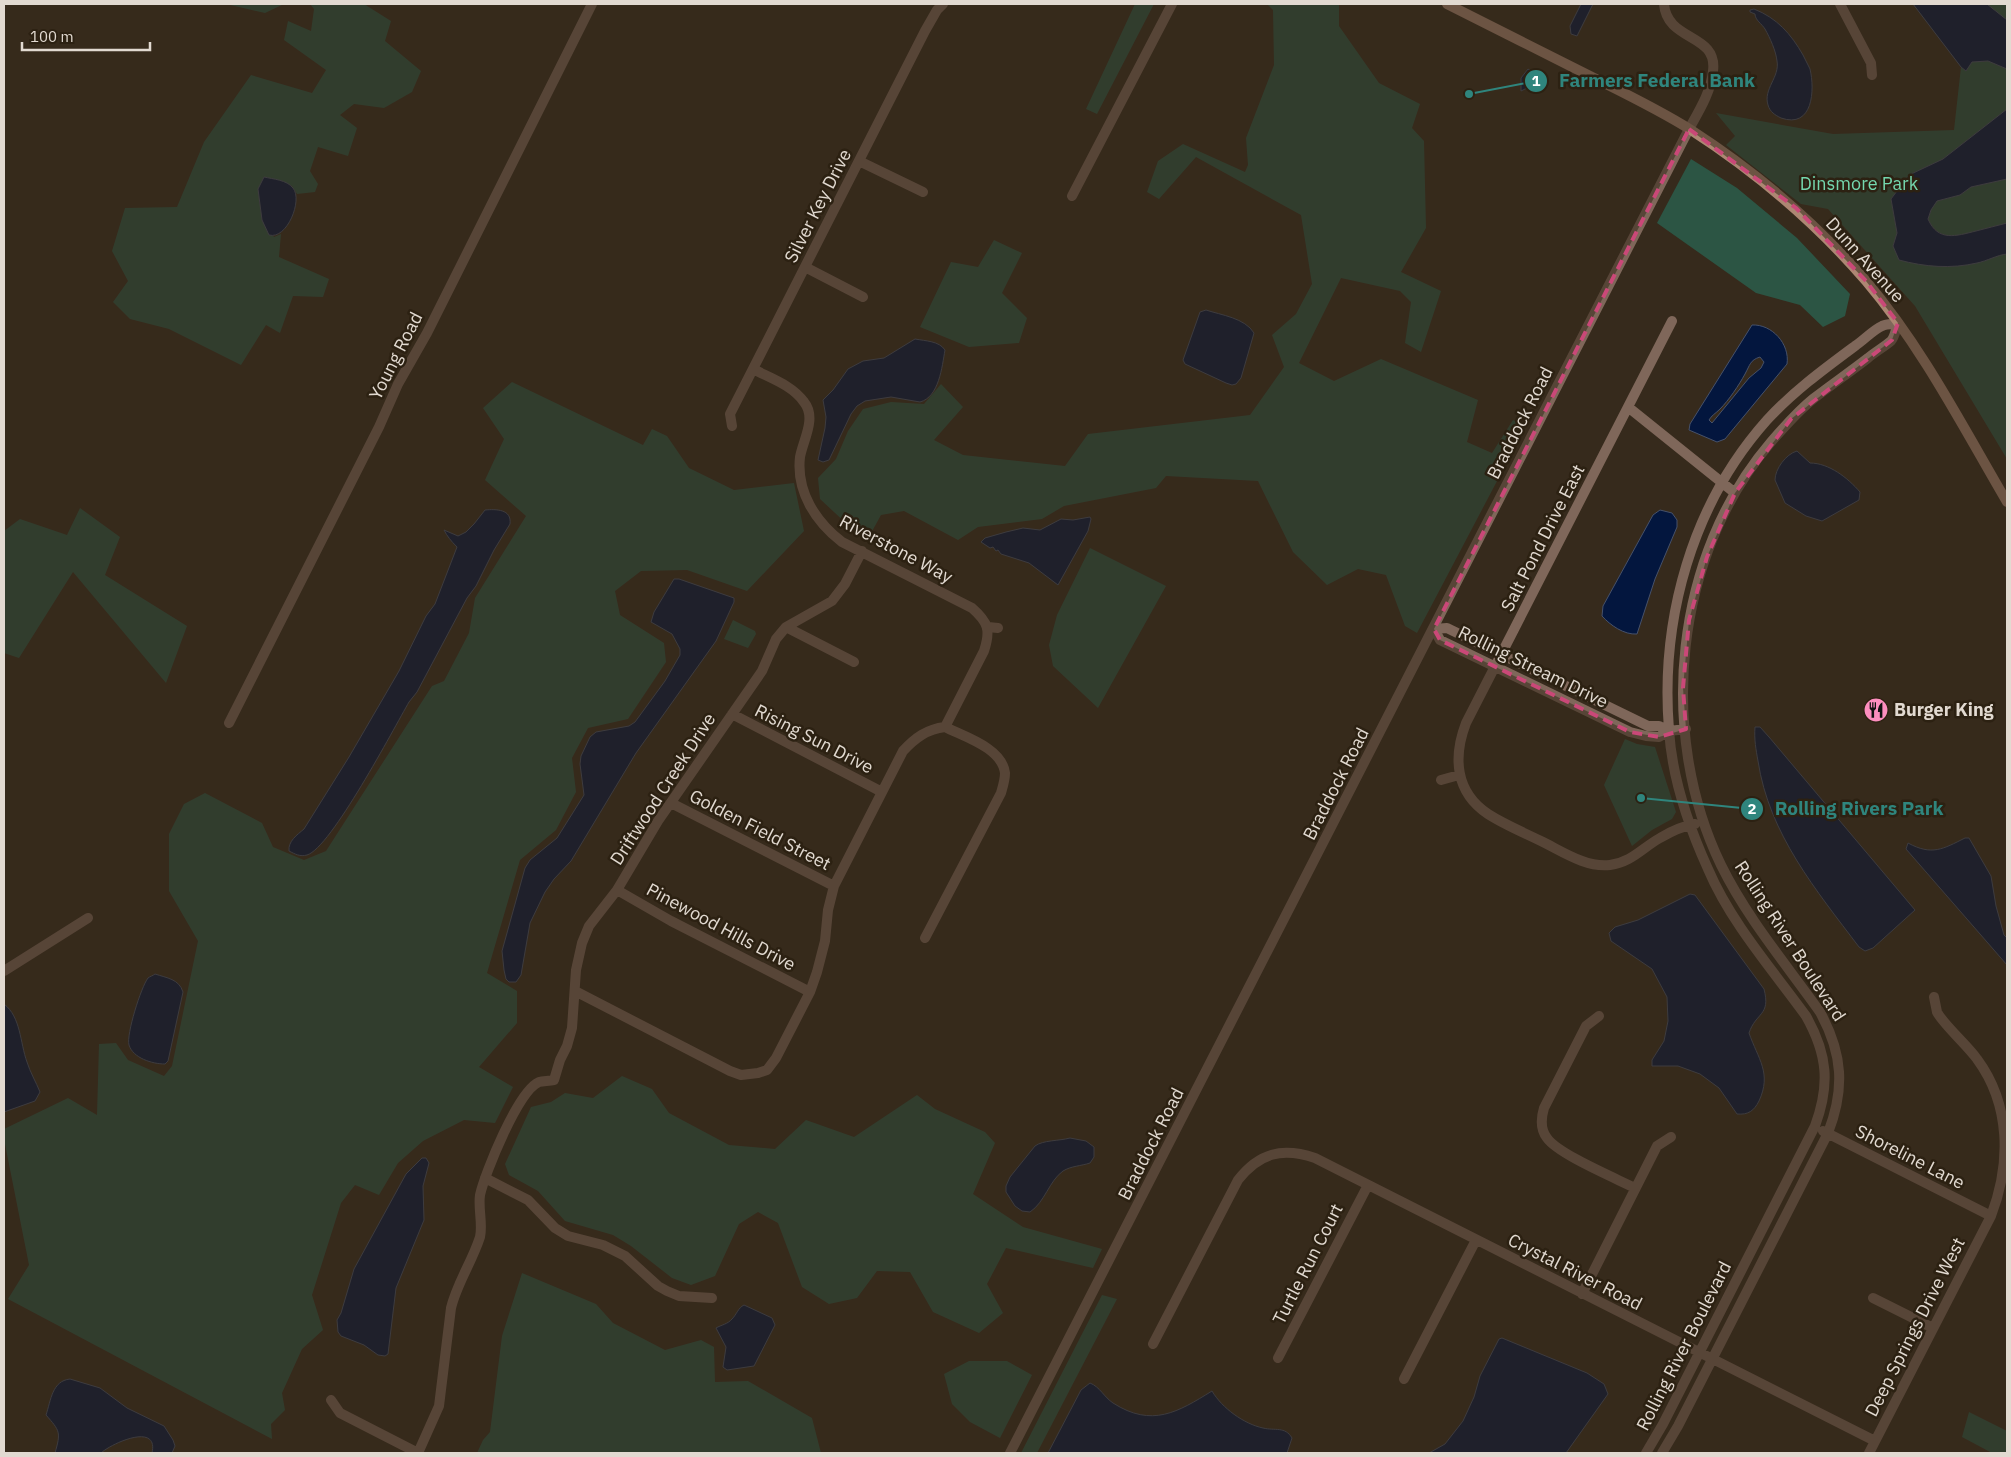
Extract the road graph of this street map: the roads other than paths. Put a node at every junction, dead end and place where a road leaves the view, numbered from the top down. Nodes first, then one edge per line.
1 (592, 4) edge
2 (943, 4) edge
3 (1172, 4) edge
4 (1447, 4) edge
5 (1664, 4) edge
6 (1840, 4) edge
7 (1872, 75) dead end
8 (1689, 129) junction
9 (859, 161) junction
10 (923, 192) dead end
11 (1072, 196) dead end
12 (805, 267) junction
13 (864, 297) dead end
14 (1672, 321) dead end
15 (1898, 323) junction
16 (753, 369) junction
17 (1628, 407) junction
18 (732, 426) dead end
19 (1722, 483) junction
20 (1736, 493) junction
21 (2007, 502) edge
22 (862, 551) junction
23 (786, 627) junction
24 (1434, 629) junction
25 (1502, 655) junction
26 (854, 662) dead end
27 (1495, 667) junction
28 (732, 714) junction
29 (229, 723) dead end
30 (945, 726) junction
31 (1686, 729) junction
32 (1668, 731) junction
33 (1459, 775) junction
34 (1441, 780) dead end
35 (882, 792) junction
36 (671, 803) junction
37 (1704, 822) junction
38 (1690, 825) junction
39 (834, 886) junction
40 (617, 890) junction
41 (88, 918) dead end
42 (925, 938) dead end
43 (4, 971) edge
44 (575, 991) junction
45 (810, 992) junction
46 (1934, 997) dead end
47 (1599, 1016) dead end
48 (1816, 1126) junction
49 (1828, 1134) junction
50 (1671, 1137) dead end
51 (485, 1178) junction
52 (1368, 1185) junction
53 (1635, 1188) junction
54 (1991, 1216) junction
55 (1476, 1240) junction
56 (1582, 1294) junction
57 (712, 1298) dead end
58 (1873, 1298) dead end
59 (1934, 1328) junction
60 (1153, 1344) dead end
61 (1699, 1353) junction
62 (1278, 1358) dead end
63 (1712, 1359) junction
64 (1404, 1379) dead end
65 (331, 1400) dead end
66 (1874, 1442) junction
67 (418, 1453) edge
68 (1010, 1453) edge
69 (1646, 1453) edge
70 (1662, 1453) edge
71 (1869, 1453) edge

1 - 29 street, Young Road
2 - 9 street, Silver Key Drive
3 - 11 street
4 - 8 main road, Dunn Avenue
5 - 8 street, Braddock Road
6 - 7 street
8 - 15 main road, Dunn Avenue
8 - 24 street, Braddock Road
9 - 10 street
9 - 12 street, Silver Key Drive
12 - 13 street
12 - 16 street, Silver Key Drive
14 - 17 street, Salt Pond Drive East
15 - 19 street, Rolling River Boulevard
15 - 20 street, Rolling River Boulevard
15 - 21 main road, Dunn Avenue
16 - 18 street, Silver Key Drive
16 - 22 street, Riverstone Way
17 - 19 street
17 - 25 street, Salt Pond Drive East
19 - 20 street
19 - 32 street, Rolling River Boulevard
20 - 31 street, Rolling River Boulevard
22 - 23 street, Driftwood Creek Drive
22 - 30 street, Riverstone Way
23 - 26 street
23 - 28 street, Driftwood Creek Drive
24 - 25 street, Rolling Stream Drive
24 - 27 street, Rolling Stream Drive
24 - 68 street, Braddock Road
25 - 27 street, Salt Pond Drive East
25 - 32 street, Rolling Stream Drive
27 - 32 street, Rolling Stream Drive
27 - 33 street, Salt Pond Drive East
28 - 35 street, Rising Sun Drive
28 - 36 street, Driftwood Creek Drive
30 - 35 street
30 - 42 street
31 - 32 street, Rolling Stream Drive
31 - 37 street, Rolling River Boulevard
32 - 38 street, Rolling River Boulevard
33 - 34 street
33 - 38 street
35 - 39 street
36 - 39 street, Golden Field Street
36 - 40 street, Driftwood Creek Drive
37 - 38 street
37 - 49 street, Rolling River Boulevard
38 - 48 street, Rolling River Boulevard
39 - 45 street
40 - 44 street, Driftwood Creek Drive
40 - 45 street, Pinewood Hills Drive
41 - 43 street
44 - 45 street
44 - 51 street, Driftwood Creek Drive
46 - 54 street, Deep Springs Drive West
47 - 53 street
48 - 49 street, Shoreline Lane
48 - 61 street, Rolling River Boulevard
49 - 54 street, Shoreline Lane
49 - 63 street, Rolling River Boulevard
50 - 53 street
51 - 57 street
51 - 67 street
52 - 55 street, Crystal River Road
52 - 60 street, Crystal River Road
52 - 62 street, Turtle Run Court
53 - 56 street
54 - 59 street, Deep Springs Drive West
55 - 56 street, Crystal River Road
55 - 64 street
56 - 61 street, Crystal River Road
58 - 59 street
59 - 66 street, Deep Springs Drive West
61 - 63 street, Crystal River Road
61 - 69 street, Rolling River Boulevard
63 - 66 street, Crystal River Road
63 - 70 street, Rolling River Boulevard
65 - 67 street
66 - 71 street, Deep Springs Drive West

